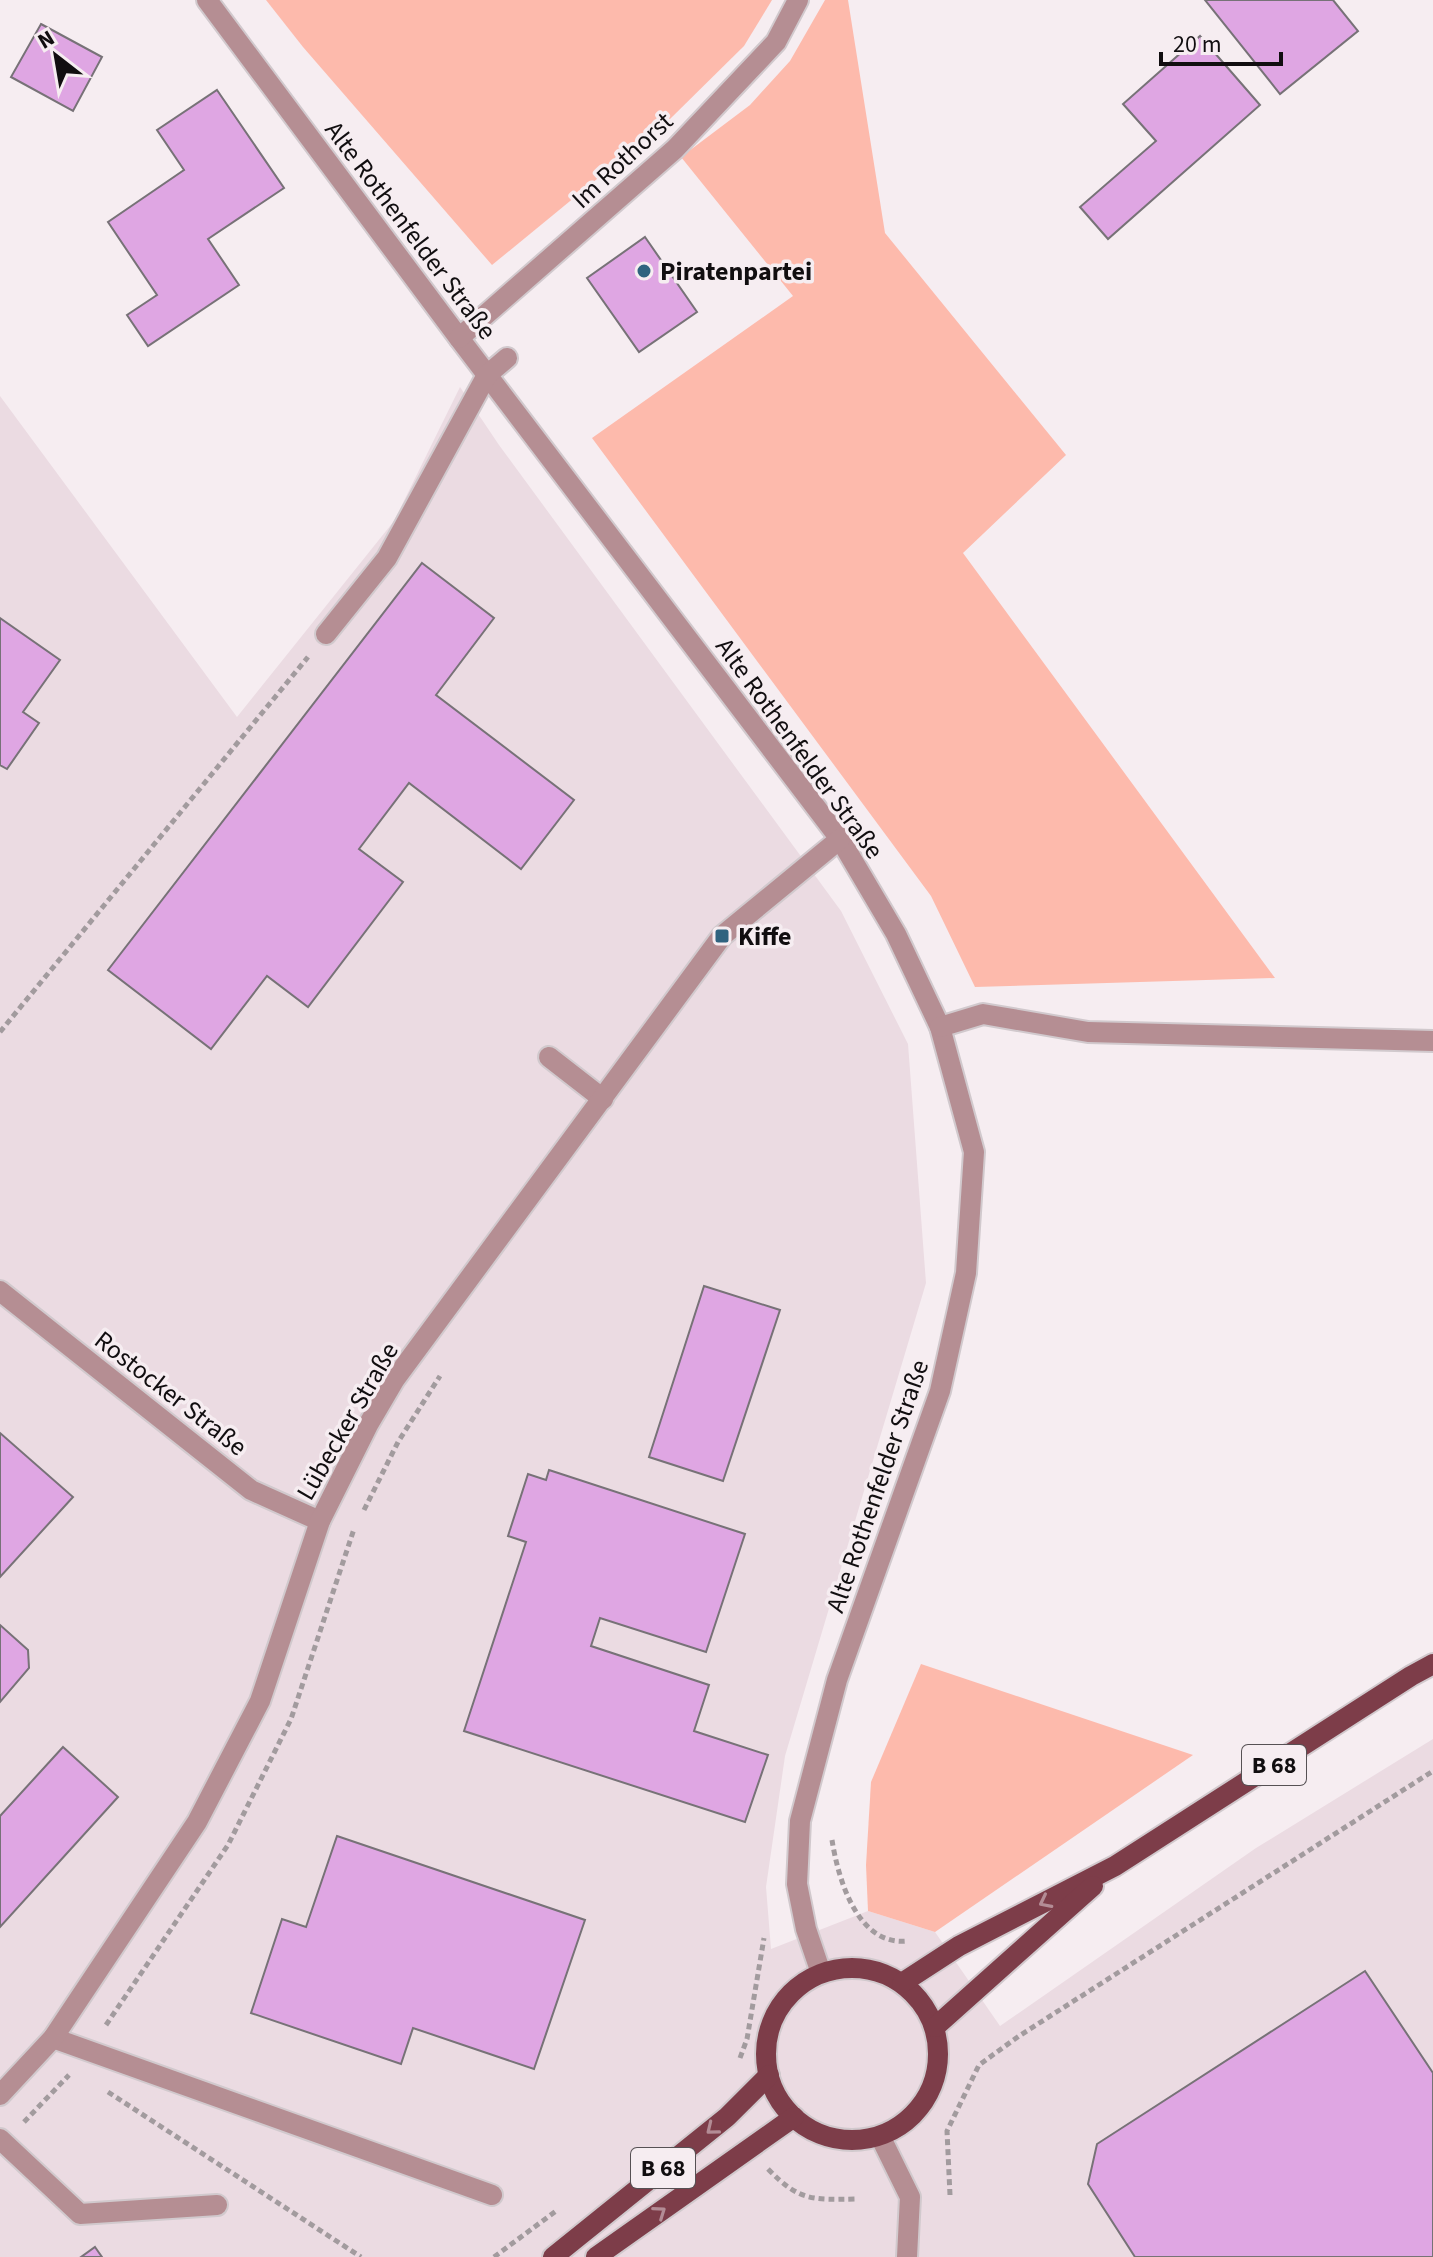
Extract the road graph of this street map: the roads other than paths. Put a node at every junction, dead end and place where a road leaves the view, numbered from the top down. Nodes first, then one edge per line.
1 (207, 0) edge
2 (798, 0) edge
3 (459, 338) junction
4 (507, 358) dead end
5 (487, 375) junction
6 (326, 634) road end
7 (840, 839) junction
8 (940, 1027) junction
9 (1433, 1041) edge
10 (549, 1057) dead end
11 (603, 1099) junction
12 (0, 1291) edge
13 (320, 1521) junction
14 (1433, 1664) edge
15 (1115, 1866) junction
16 (821, 1973) junction
17 (902, 1983) junction
18 (935, 2027) junction
19 (53, 2038) junction
20 (769, 2075) junction
21 (0, 2095) edge
22 (794, 2117) junction
23 (880, 2136) junction
24 (2, 2141) edge
25 (492, 2195) dead end
26 (217, 2205) dead end
27 (553, 2257) edge
28 (596, 2257) edge
29 (907, 2257) edge

1 - 3 street, Alte Rothenfelder Straße
2 - 3 street, Im Rothorst
3 - 5 street, Alte Rothenfelder Straße
4 - 5 street
5 - 6 street
5 - 7 street, Alte Rothenfelder Straße
7 - 8 street, Alte Rothenfelder Straße
7 - 11 street, Lübecker Straße
8 - 9 street
8 - 16 street, Alte Rothenfelder Straße
10 - 11 street
11 - 13 street, Lübecker Straße
12 - 13 street, Rostocker Straße
13 - 19 street, Lübecker Straße
14 - 15 main road, B 68
15 -> 17 main road, B 68
15 - 18 main road, B 68
16 - 17 main road
16 - 20 main road
17 - 18 main road
18 - 23 main road
19 - 21 street, Lübecker Straße
19 - 25 street
20 - 22 main road
20 -> 27 main road, B 68
22 - 23 main road
28 -> 22 main road, B 68
23 - 29 street
24 - 26 street

